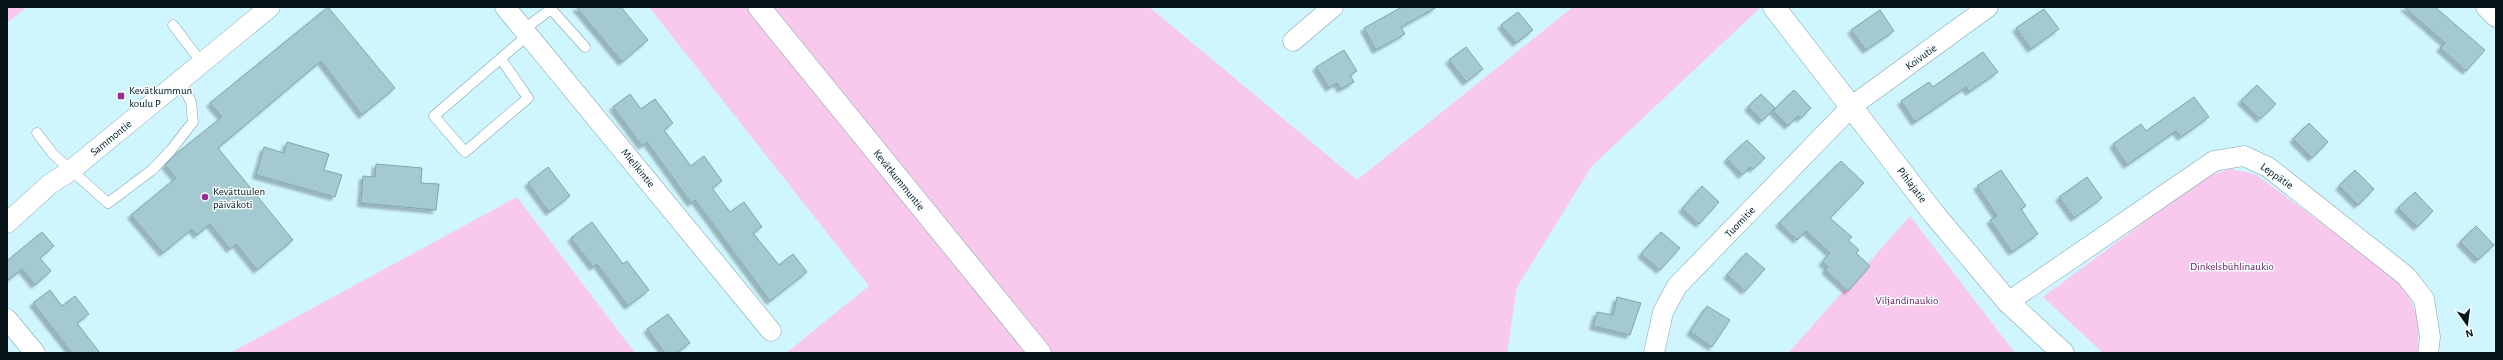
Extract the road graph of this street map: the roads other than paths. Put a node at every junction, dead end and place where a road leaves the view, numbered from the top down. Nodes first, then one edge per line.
1 (270, 7) edge
2 (504, 7) edge
3 (759, 7) edge
4 (1333, 7) edge
5 (1774, 7) edge
6 (1988, 7) edge
7 (2486, 7) edge
8 (550, 8) edge
9 (2496, 17) edge
10 (174, 25) dead end
11 (526, 32) junction
12 (1293, 41) dead end
13 (585, 47) dead end
14 (501, 59) junction
15 (202, 63) junction
16 (180, 81) junction
17 (1852, 106) junction
18 (37, 133) dead end
19 (70, 171) junction
20 (7, 223) edge
21 (2008, 302) junction
22 (7, 319) edge
23 (770, 331) dead end
24 (35, 353) edge
25 (1040, 353) edge
26 (1654, 353) edge
27 (2062, 353) edge
28 (2428, 353) edge

1 - 15 street, Sammontie
2 - 11 street, Mielikintie
3 - 25 street, Kevätkummuntie
4 - 12 street
5 - 17 street, Pihlajatie
6 - 17 street, Koivutie
7 - 9 street
8 - 11 lane
8 - 13 lane
10 - 15 lane
11 - 14 lane
11 - 23 street, Mielikintie
14 - 14 lane
15 - 16 street, Sammontie
16 - 19 street, Sammontie
16 - 19 lane
17 - 21 street, Pihlajatie
17 - 26 street, Tuomitie
18 - 19 lane
19 - 20 street, Sammontie
21 - 27 street, Pihlajatie
21 - 28 street, Leppätie
22 - 24 street

